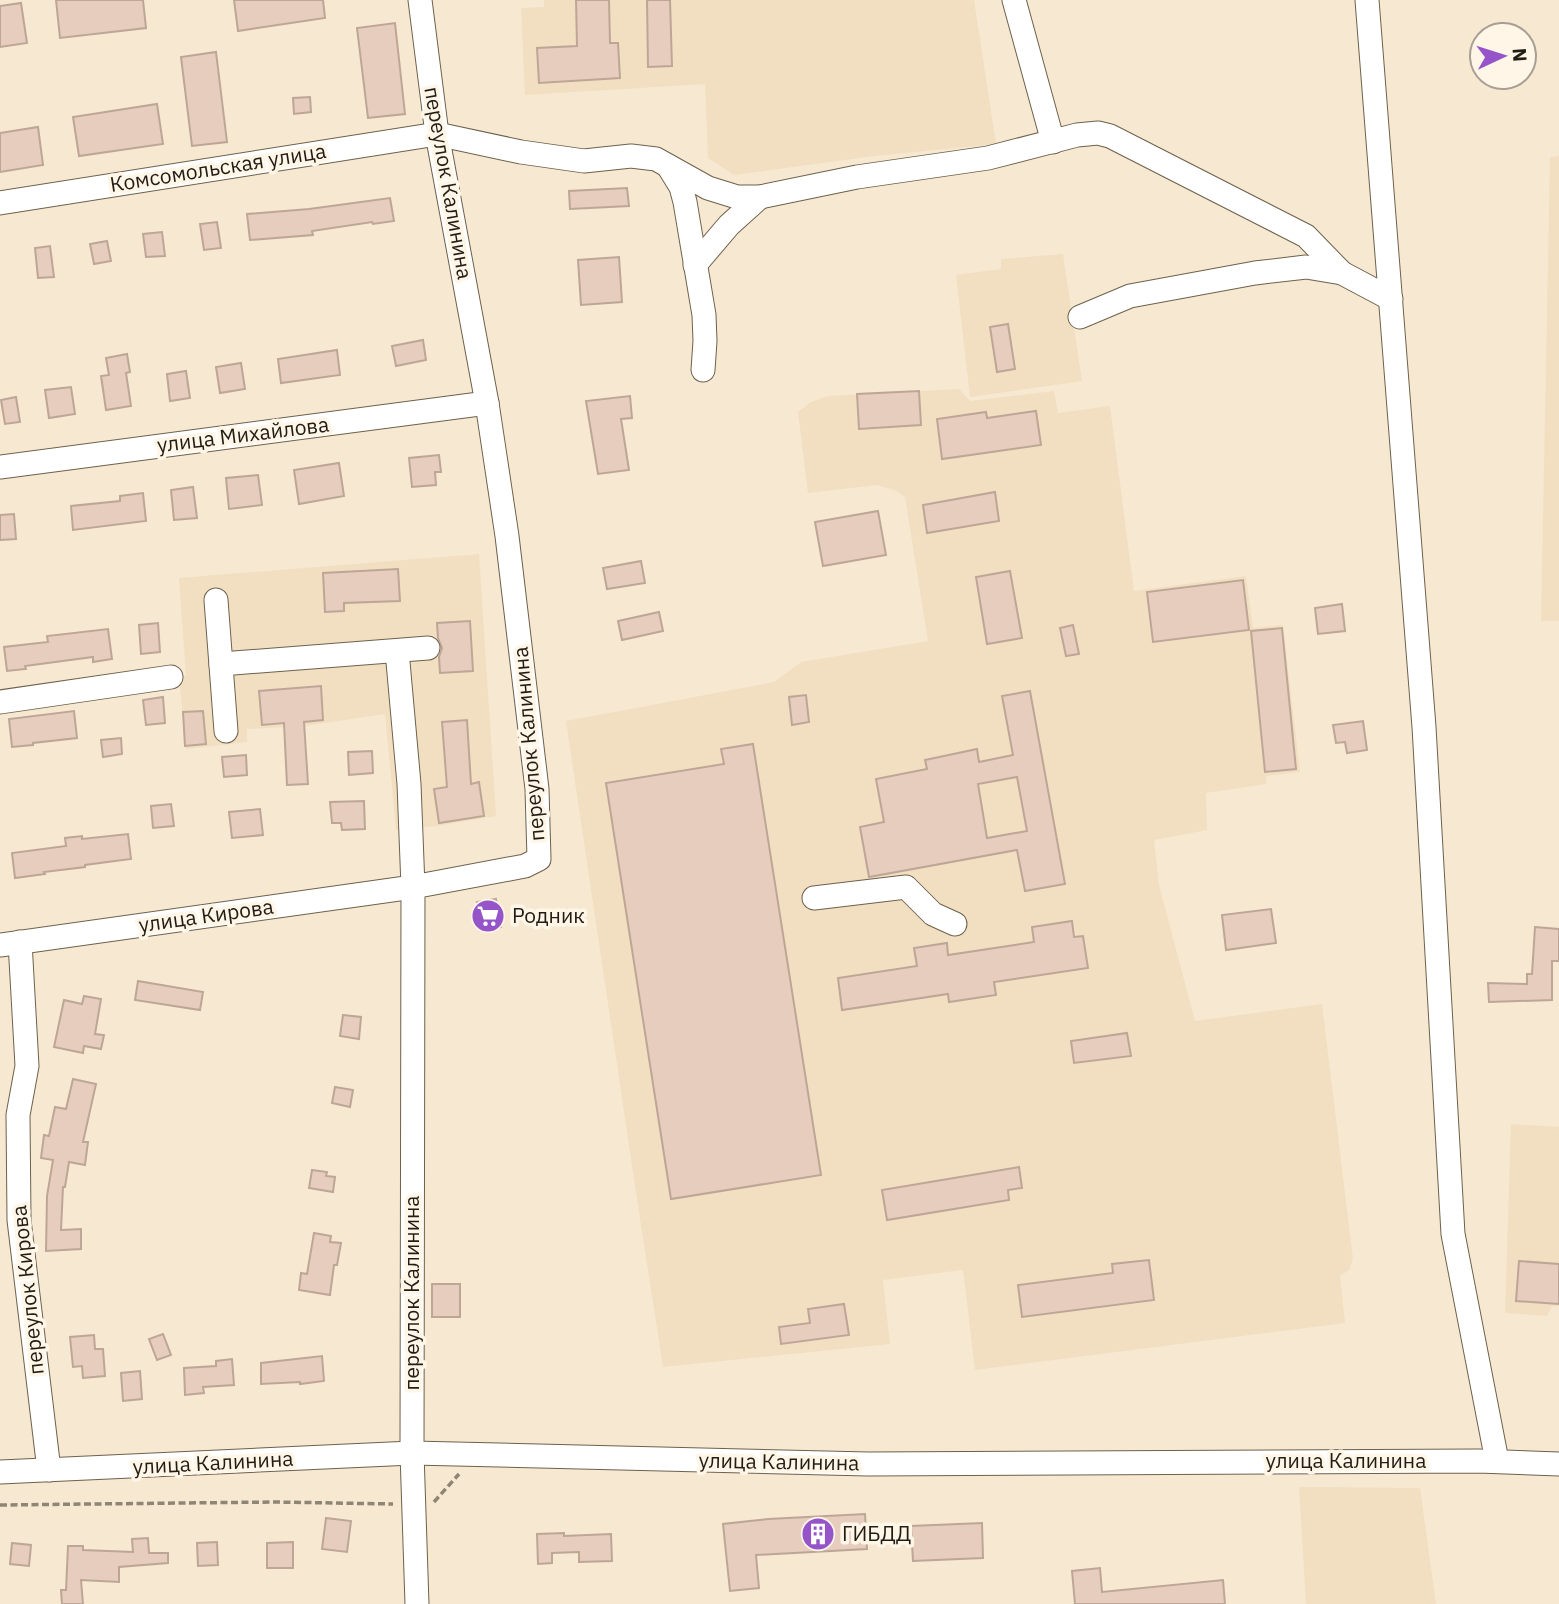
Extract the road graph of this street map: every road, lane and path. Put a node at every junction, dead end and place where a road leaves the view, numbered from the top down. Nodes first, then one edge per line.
1 (420, 0) edge
2 (1014, 0) edge
3 (1367, 0) edge
4 (437, 134) junction
5 (1053, 142) junction
6 (668, 166) junction
7 (760, 197) junction
8 (0, 202) edge
9 (695, 265) junction
10 (1342, 273) junction
11 (1391, 299) junction
12 (1080, 317) dead end
13 (703, 370) dead end
14 (487, 403) junction
15 (0, 467) edge
16 (216, 600) dead end
17 (428, 648) dead end
18 (397, 651) junction
19 (220, 664) junction
20 (171, 677) dead end
21 (0, 702) edge
22 (226, 731) dead end
23 (413, 887) junction
24 (814, 898) dead end
25 (955, 924) dead end
26 (10, 944) edge
27 (412, 1453) junction
28 (1497, 1461) junction
29 (1559, 1464) edge
30 (48, 1470) junction
31 (0, 1472) edge
32 (413, 1504) junction
33 (0, 1505) edge
34 (417, 1604) edge

1 - 4 street, переулок Калинина
2 - 5 street
3 - 11 street
4 - 6 street
4 - 8 street, Комсомольская улица
4 - 14 street, переулок Калинина
5 - 7 street
5 - 10 street
6 - 7 street
6 - 9 street
7 - 9 street
9 - 13 street
10 - 11 street
10 - 12 street
11 - 28 street
14 - 15 street, улица Михайлова
14 - 23 street, переулок Калинина
16 - 19 street
17 - 18 street
18 - 19 street
18 - 23 street
19 - 22 street
20 - 21 street
23 - 26 street, улица Кирова
23 - 27 street, переулок Калинина
24 - 25 street
26 - 30 street, переулок Кирова
27 - 28 street, улица Калинина
27 - 30 street, улица Калинина
27 - 32 street, переулок Калинина
28 - 29 street, улица Калинина
30 - 31 street, улица Калинина
32 - 33 path, улица Калинина
32 - 34 street, переулок Калинина

